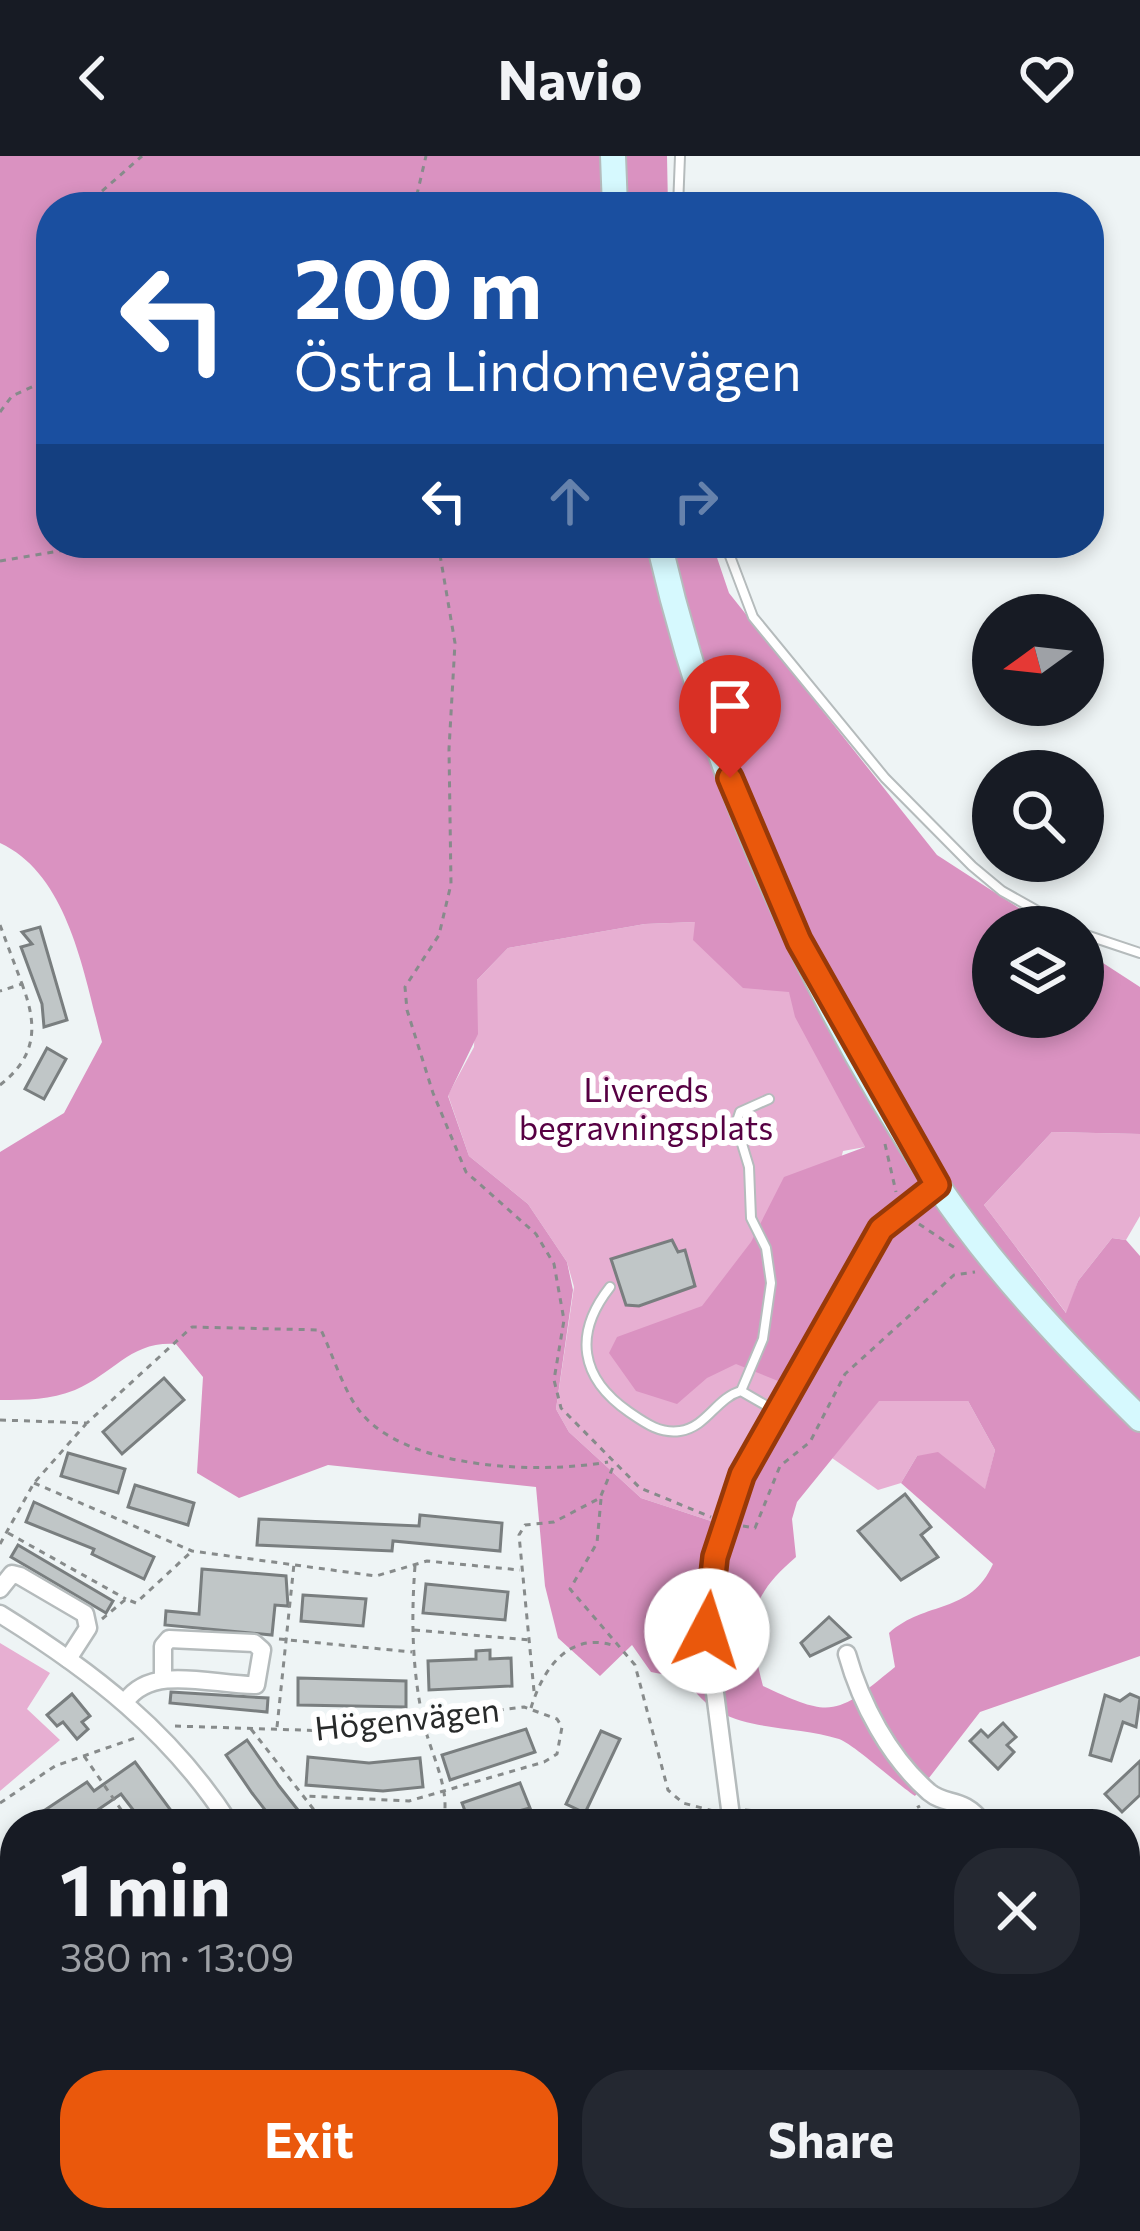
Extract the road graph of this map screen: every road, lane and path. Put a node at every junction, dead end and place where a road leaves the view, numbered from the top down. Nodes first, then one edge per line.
1 (142, 156) edge
2 (425, 156) edge
3 (613, 156) edge
4 (680, 156) edge
5 (100, 192) edge
6 (417, 192) edge
7 (614, 192) edge
8 (679, 192) edge
9 (36, 385) edge
10 (0, 412) edge
11 (36, 555) edge
12 (441, 558) edge
13 (663, 558) edge
14 (731, 558) edge
15 (0, 561) edge
16 (1028, 906) edge
17 (0, 925) edge
18 (1104, 941) edge
19 (1140, 953) edge
20 (22, 983) junction
21 (0, 991) edge
22 (0, 1085) edge
23 (770, 1099) dead end
24 (937, 1185) junction
25 (978, 1272) dead end
26 (610, 1287) dead end
27 (741, 1391) junction
28 (776, 1411) junction
29 (1140, 1419) edge
30 (0, 1420) edge
31 (87, 1423) junction
32 (614, 1462) junction
33 (34, 1483) junction
34 (601, 1498) junction
35 (725, 1523) junction
36 (7, 1532) junction
37 (0, 1544) edge
38 (192, 1550) junction
39 (294, 1564) junction
40 (415, 1564) junction
41 (522, 1570) junction
42 (0, 1589) edge
43 (127, 1600) junction
44 (0, 1614) edge
45 (88, 1620) junction
46 (412, 1630) junction
47 (286, 1638) junction
48 (530, 1640) junction
49 (259, 1644) junction
50 (616, 1647) junction
51 (414, 1652) junction
52 (847, 1654) dead end
53 (68, 1659) junction
54 (163, 1680) junction
55 (534, 1691) junction
56 (126, 1701) junction
57 (531, 1708) junction
58 (424, 1724) junction
59 (250, 1727) junction
60 (277, 1729) junction
61 (160, 1731) junction
62 (84, 1754) junction
63 (444, 1793) junction
64 (306, 1796) junction
65 (938, 1797) junction
66 (0, 1803) edge
67 (121, 1809) edge
68 (219, 1809) edge
69 (315, 1809) edge
70 (443, 1809) edge
71 (697, 1809) edge
72 (731, 1809) edge
73 (914, 1809) edge
74 (971, 1809) edge

1 - 5 path
2 - 6 path
3 - 7 street
4 - 8 lane
9 - 10 path
11 - 15 path
12 - 32 path
13 - 24 street
14 - 16 lane
17 - 20 path
18 - 19 lane
20 - 21 path
20 - 22 path
23 - 27 lane
24 - 28 street
24 - 29 street
25 - 35 path
26 - 27 lane
27 - 28 lane
28 - 35 street
30 - 31 path
31 - 32 path
31 - 33 path
32 - 34 path
32 - 35 path
33 - 36 path
33 - 38 path
34 - 41 path
34 - 50 path
35 - 72 street
36 - 37 path
36 - 43 path
38 - 39 path
38 - 43 path
39 - 40 path
39 - 47 path
40 - 41 path
40 - 46 path
41 - 48 path
42 - 45 street
43 - 45 path
44 - 53 street
45 - 53 street
46 - 48 path
46 - 51 path
47 - 49 path
47 - 51 path
47 - 60 path
48 - 55 path
49 - 54 street
49 - 54 street
50 - 55 path, Högenvägen
50 - 71 path
51 - 58 path
52 - 65 street
53 - 56 street
54 - 56 street
55 - 57 path, Högenvägen
56 - 61 street
57 - 58 path, Högenvägen
57 - 63 path
58 - 60 path, Högenvägen
58 - 63 path
59 - 60 path, Högenvägen
59 - 61 path, Högenvägen
59 - 64 path
61 - 62 path, Högenvägen
61 - 68 street
62 - 66 path, Högenvägen
62 - 67 path
63 - 64 path
63 - 70 path
64 - 69 path
65 - 73 path
65 - 74 street

